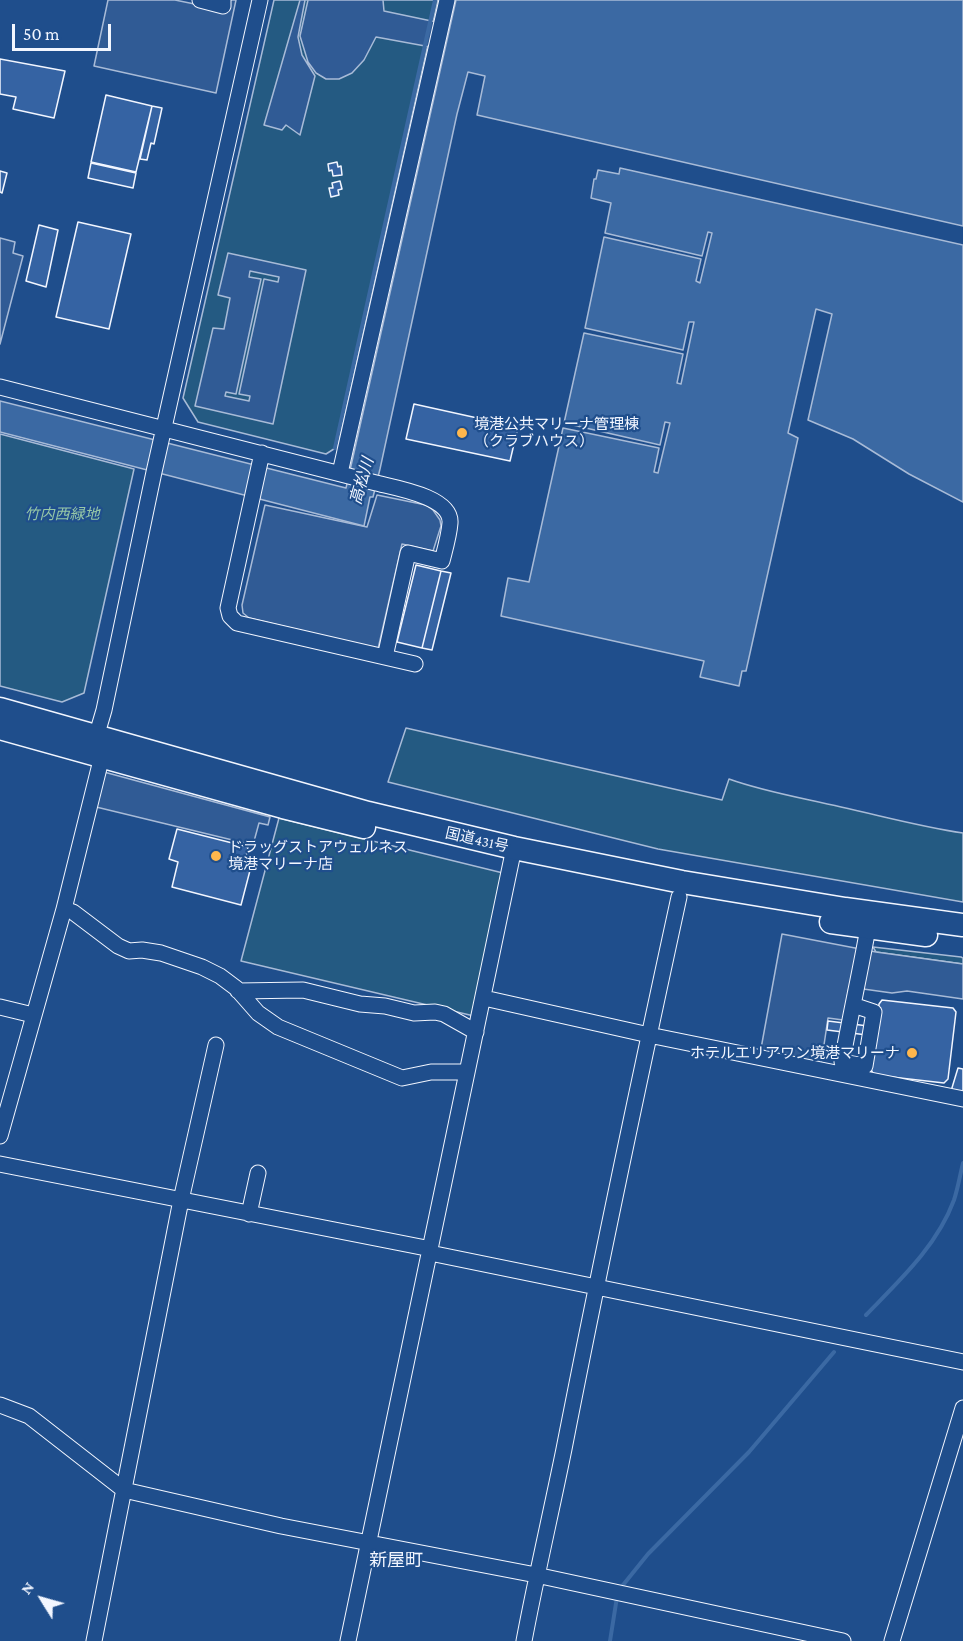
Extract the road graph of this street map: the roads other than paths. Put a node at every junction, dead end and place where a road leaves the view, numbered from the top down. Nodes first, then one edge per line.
1 (200, 0) edge
2 (223, 0) edge
3 (260, 0) edge
4 (447, 0) edge
5 (0, 387) edge
6 (162, 436) junction
7 (260, 460) junction
8 (344, 474) junction
9 (385, 657) junction
10 (415, 664) dead end
11 (0, 709) edge
12 (0, 728) edge
13 (99, 746) junction
14 (512, 856) junction
15 (679, 897) junction
16 (64, 909) junction
17 (963, 925) edge
18 (868, 928) junction
19 (963, 940) edge
20 (238, 991) junction
21 (484, 998) junction
22 (853, 1005) dead end
23 (0, 1007) edge
24 (33, 1015) junction
25 (476, 1032) junction
26 (649, 1035) junction
27 (216, 1045) dead end
28 (467, 1072) junction
29 (963, 1099) edge
30 (0, 1136) edge
31 (0, 1164) edge
32 (258, 1173) dead end
33 (181, 1200) junction
34 (249, 1214) junction
35 (430, 1251) junction
36 (596, 1286) junction
37 (963, 1362) edge
38 (0, 1405) edge
39 (963, 1408) edge
40 (124, 1491) junction
41 (369, 1542) junction
42 (536, 1575) junction
43 (791, 1636) edge
44 (94, 1641) edge
45 (348, 1641) edge
46 (524, 1641) edge
47 (843, 1641) edge
48 (892, 1641) edge

1 - 2 street
3 - 6 street
4 - 8 street
5 - 6 street
6 - 7 street
6 - 13 street
7 - 8 street
7 - 9 street
8 - 9 street
9 - 10 street
11 - 13 highway, 国道431号
12 - 13 highway, 国道431号
13 - 14 highway, 国道431号
13 - 16 street
14 - 15 highway, 国道431号
14 - 17 highway, 国道431号
14 - 21 street
15 - 18 highway, 国道431号
15 - 26 street
16 - 20 street
16 - 24 street
18 - 19 highway, 国道431号
18 - 22 street
20 - 25 street
20 - 28 street
21 - 25 street
21 - 26 street
23 - 24 street
24 - 30 street
25 - 28 street
26 - 29 street
26 - 36 street
27 - 33 street
28 - 35 street
31 - 33 street
32 - 34 street
33 - 34 street
33 - 40 street
34 - 35 street
35 - 36 street
35 - 41 street
36 - 37 street
36 - 42 street
38 - 40 street
39 - 48 street
40 - 41 street
40 - 44 street
41 - 42 street
41 - 45 street
42 - 43 street
42 - 46 street
43 - 47 street

